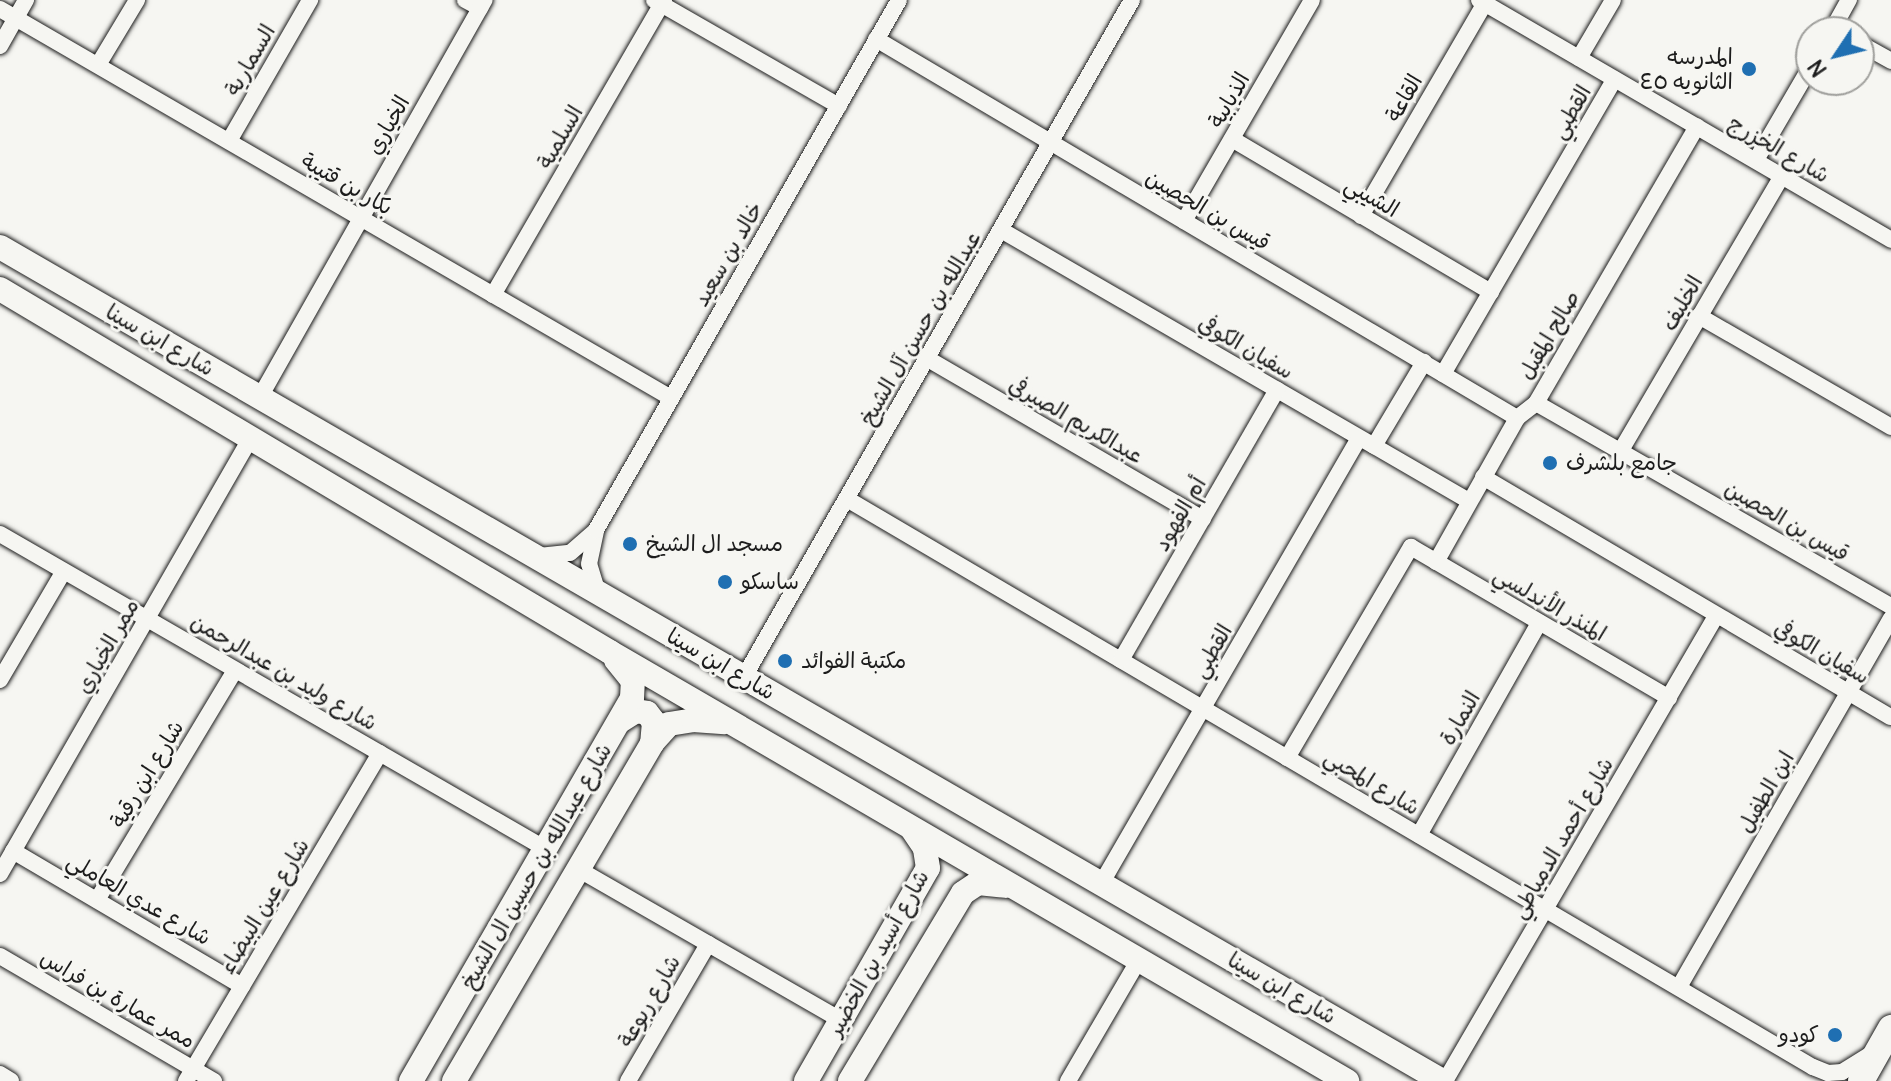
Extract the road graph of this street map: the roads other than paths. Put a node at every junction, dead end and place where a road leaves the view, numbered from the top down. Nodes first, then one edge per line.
1 (26, 0) edge
2 (137, 0) edge
3 (310, 0) edge
4 (899, 0) edge
5 (1132, 0) edge
6 (1312, 0) edge
7 (1613, 0) edge
8 (660, 1) edge
9 (1482, 2) edge
10 (476, 3) edge
11 (0, 9) edge
12 (15, 18) junction
13 (876, 39) junction
14 (0, 46) edge
15 (1579, 58) junction
16 (98, 65) junction
17 (1615, 79) junction
18 (1795, 93) edge
19 (839, 106) junction
20 (1697, 126) junction
21 (1232, 139) junction
22 (229, 141) junction
23 (1051, 143) junction
24 (1756, 160) junction
25 (1782, 176) junction
26 (1361, 216) junction
27 (360, 218) junction
28 (1184, 221) junction
29 (1001, 230) junction
30 (1891, 240) edge
31 (0, 247) edge
32 (0, 289) edge
33 (1491, 292) junction
34 (493, 295) junction
35 (1699, 316) junction
36 (190, 358) junction
37 (928, 359) junction
38 (1424, 362) junction
39 (1443, 374) junction
40 (1277, 390) junction
41 (171, 393) junction
42 (260, 397) junction
43 (671, 398) junction
44 (1536, 403) junction
45 (1517, 418) junction
46 (1891, 427) edge
47 (1359, 438) junction
48 (250, 439) junction
49 (1374, 446) junction
50 (1620, 452) junction
51 (1483, 477) junction
52 (847, 499) junction
53 (1469, 501) junction
54 (1203, 519) junction
55 (596, 530) junction
56 (0, 534) edge
57 (535, 556) junction
58 (1436, 562) junction
59 (64, 571) junction
60 (598, 593) junction
61 (1891, 606) edge
62 (1716, 616) junction
63 (1891, 619) edge
64 (148, 620) junction
65 (1539, 623) junction
66 (610, 652) junction
67 (1121, 660) junction
68 (235, 670) junction
69 (744, 677) junction
70 (0, 680) edge
71 (1848, 693) junction
72 (1669, 698) junction
73 (1204, 710) junction
74 (1891, 717) edge
75 (620, 721) junction
76 (730, 723) junction
77 (652, 743) junction
78 (380, 753) junction
79 (1287, 758) junction
80 (908, 824) junction
81 (1419, 835) junction
82 (546, 849) junction
83 (13, 851) junction
84 (578, 869) junction
85 (0, 874) edge
86 (1101, 884) junction
87 (1009, 886) junction
88 (916, 890) junction
89 (97, 900) junction
90 (1547, 909) junction
91 (950, 911) junction
92 (708, 944) junction
93 (0, 956) edge
94 (1138, 961) junction
95 (242, 986) junction
96 (1679, 987) junction
97 (841, 1020) junction
98 (1885, 1039) edge
99 (0, 1074) edge
100 (189, 1075) edge
101 (11, 1081) edge
102 (214, 1081) edge
103 (411, 1081) edge
104 (454, 1081) edge
105 (628, 1081) edge
106 (806, 1081) edge
107 (850, 1081) edge
108 (1068, 1081) edge
109 (1347, 1081) edge
110 (1443, 1081) edge
111 (1861, 1081) edge

1 - 12 street
2 - 16 street
3 - 22 street, السمارية
4 - 13 street, خالد بن سعيد
5 - 23 street, عبدالله بن حسن آل الشيخ
6 - 21 street, الذيابية
7 - 15 street
8 - 19 street
8 - 34 street, السلمية
9 - 15 street, شارع الخزرج
9 - 26 street, القاعة
10 - 27 street, الخياري
11 - 12 street, بكار بن قتيبة
12 - 14 street
12 - 16 street, بكار بن قتيبة
13 - 19 street, خالد بن سعيد
13 - 23 street, قيس بن الحصين
15 - 17 street, شارع الخزرج
16 - 22 street, بكار بن قتيبة
17 - 20 street, شارع الخزرج
17 - 33 street, القطبي
18 - 24 street
19 - 43 street, خالد بن سعيد
20 - 24 street, شارع الخزرج
20 - 44 street, صالح المقبل
21 - 26 street, الشيبي
21 - 28 street, الذيابية
22 - 27 street, بكار بن قتيبة
23 - 28 street, قيس بن الحصين
23 - 29 street, عبدالله بن حسن آل الشيخ
24 - 25 street, شارع الخزرج
25 - 30 street, شارع الخزرج
25 - 35 street, الخليف
26 - 33 street, الشيبي
27 - 34 street, بكار بن قتيبة
27 - 42 street, الخياري
28 - 38 street, قيس بن الحصين
29 - 37 street, عبدالله بن حسن آل الشيخ
29 - 40 street, سفيان الكوفي
31 - 36 street, شارع ابن سينا
32 - 41 street, شارع ابن سينا
33 - 39 street, القطبي
34 - 43 street, بكار بن قتيبة
35 - 46 street
35 - 50 street, الخليف
36 - 41 street
36 - 42 street, شارع ابن سينا
37 - 52 street, عبدالله بن حسن آل الشيخ
37 - 54 street, عبدالكريم الصيرفي
38 - 39 street, قيس بن الحصين
38 - 49 street
39 - 45 street, قيس بن الحصين
40 - 47 street, سفيان الكوفي
40 - 54 street, أم الفهود
41 - 48 street, شارع ابن سينا
42 - 57 street, شارع ابن سينا
43 - 55 street, خالد بن سعيد
44 - 45 street, صالح المقبل
44 - 50 street, قيس بن الحصين
45 - 51 street, صالح المقبل
47 - 49 street, سفيان الكوفي
47 - 73 street, القطبي
48 - 64 street, ممر الخياري
48 - 66 street, شارع ابن سينا
49 - 53 street, سفيان الكوفي
50 - 61 street, قيس بن الحصين
51 - 53 street, صالح المقبل
51 - 62 street, سفيان الكوفي
52 - 67 street, شارع المحبي
52 - 69 street, عبدالله بن حسن آل الشيخ
53 - 58 street, صالح المقبل
54 - 67 street, أم الفهود
55 - 57 street, خالد بن سعيد
55 - 60 street, خالد بن سعيد
56 - 59 street, شارع وليد بن عبدالرحمن
57 - 60 street, شارع ابن سينا
58 - 65 street, المنذر الأندلسي
58 - 79 street, المنذر الأندلسي
59 - 64 street, شارع وليد بن عبدالرحمن
59 - 70 street
60 - 69 street, شارع ابن سينا
62 - 71 street, سفيان الكوفي
62 - 72 street, شارع أحمد الدمياطي
63 - 71 street, ابن الطفيل
64 - 68 street, شارع وليد بن عبدالرحمن
64 - 83 street, ممر الخياري
65 - 72 street, المنذر الأندلسي
65 - 81 street, النمارة
66 - 75 street, شارع عبدالله بن حسين ال الشيخ
66 - 76 street, شارع ابن سينا
67 - 73 street, شارع المحبي
68 - 78 street, شارع وليد بن عبدالرحمن
68 - 89 street, شارع ابن رقية
69 - 86 street, شارع ابن سينا
71 - 74 street, سفيان الكوفي
71 - 96 street, ابن الطفيل
72 - 90 street, شارع أحمد الدمياطي
73 - 79 street, شارع المحبي
73 - 86 street, القطبي
75 - 77 street
75 - 82 street, شارع عبدالله بن حسين ال الشيخ
76 - 77 street, شارع عبدالله بن حسين ال الشيخ
76 - 80 street, شارع ابن سينا
77 - 84 street, شارع عبدالله بن حسين ال الشيخ
78 - 82 street, شارع وليد بن عبدالرحمن
78 - 95 street, شارع عين البيضاء
79 - 81 street, شارع المحبي
80 - 87 street, شارع ابن سينا
80 - 88 street, شارع أسيد بن الخضير
81 - 90 street, شارع المحبي
82 - 103 street, شارع عبدالله بن حسين ال الشيخ
83 - 85 street, ممر الخياري
83 - 89 street, شارع عدي العاملي
84 - 92 street
84 - 104 street, شارع عبدالله بن حسين ال الشيخ
86 - 110 street, شارع ابن سينا
87 - 91 street, شارع أسيد بن الخضير
87 - 94 street, شارع ابن سينا
88 - 91 street
88 - 97 street, شارع أسيد بن الخضير
89 - 95 street, شارع عدي العاملي
90 - 96 street, شارع المحبي
90 - 110 street, شارع أحمد الدمياطي
91 - 107 street, شارع أسيد بن الخضير
92 - 97 street
92 - 105 street, شارع ربوعة
93 - 100 street, ممر عمارة بن فراس
94 - 108 street
94 - 109 street, شارع ابن سينا
95 - 100 street, شارع عين البيضاء
96 - 98 street, شارع المحبي
97 - 106 street, شارع أسيد بن الخضير
98 - 111 main road
99 - 101 street
100 - 102 street, ممر عمارة بن فراس

